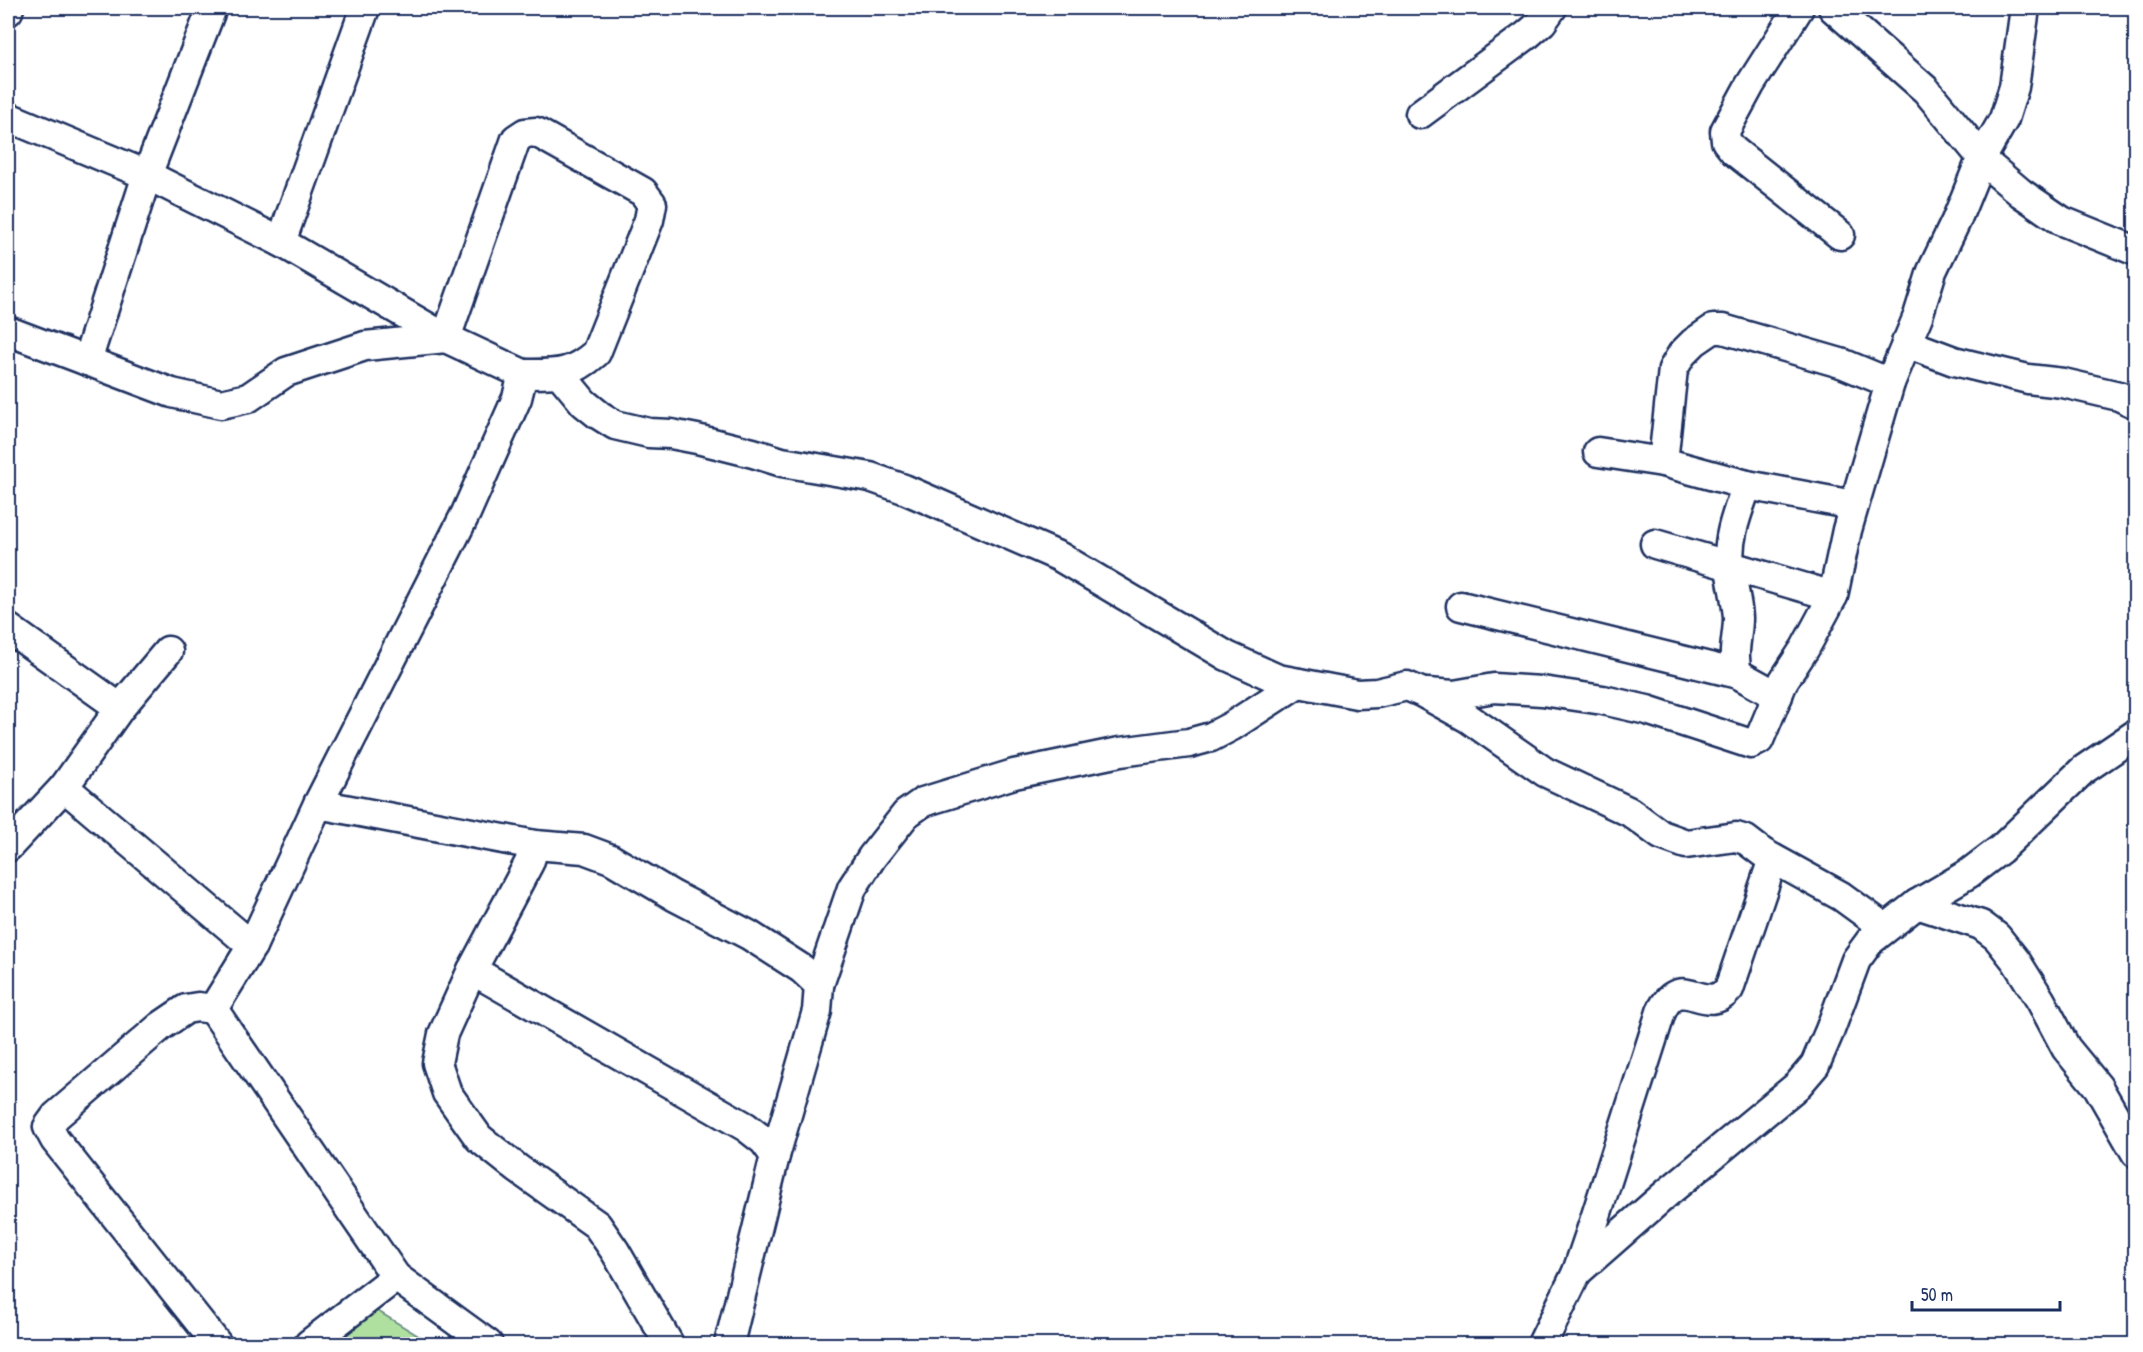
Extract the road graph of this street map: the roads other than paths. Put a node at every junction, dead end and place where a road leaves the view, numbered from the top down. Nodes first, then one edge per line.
1 (212, 8) edge
2 (365, 8) edge
3 (1552, 8) edge
4 (1799, 8) edge
5 (1833, 8) edge
6 (2025, 8) edge
7 (1420, 114) dead end
8 (8, 117) edge
9 (1982, 157) junction
10 (147, 175) junction
11 (1840, 235) dead end
12 (281, 242) junction
13 (2136, 250) edge
14 (8, 331) edge
15 (446, 338) junction
16 (1906, 343) junction
17 (87, 361) junction
18 (523, 374) junction
19 (560, 374) junction
20 (1890, 383) junction
21 (2136, 404) edge
22 (1598, 452) dead end
23 (1664, 462) junction
24 (1747, 484) junction
25 (1853, 505) junction
26 (1655, 544) dead end
27 (1730, 567) junction
28 (1833, 596) junction
29 (1461, 606) dead end
30 (8, 628) edge
31 (168, 651) dead end
32 (1738, 674) junction
33 (1299, 683) junction
34 (1423, 693) junction
35 (1778, 696) junction
36 (120, 708) junction
37 (2136, 734) edge
38 (64, 787) junction
39 (318, 804) junction
40 (535, 845) junction
41 (8, 847) edge
42 (1773, 859) junction
43 (1917, 904) junction
44 (1885, 928) junction
45 (252, 946) junction
46 (472, 970) junction
47 (819, 985) junction
48 (213, 1010) junction
49 (2136, 1153) edge
50 (775, 1156) junction
51 (1577, 1272) junction
52 (396, 1277) junction
53 (217, 1344) edge
54 (309, 1344) edge
55 (488, 1344) edge
56 (669, 1344) edge
57 (729, 1344) edge
58 (1542, 1344) edge

1 - 10 street
2 - 12 street
3 - 7 street
4 - 11 street
5 - 9 street
6 - 9 street
8 - 10 street
9 - 13 street
9 - 16 street
10 - 12 street
10 - 17 street
12 - 15 street
14 - 17 street
15 - 17 street
15 - 18 street
15 - 19 street
16 - 20 street
16 - 21 street
18 - 19 street
18 - 39 street
19 - 33 street
20 - 23 street
20 - 25 street
22 - 23 street
23 - 24 street
24 - 25 street
24 - 27 street
25 - 28 street
26 - 27 street
27 - 28 street
27 - 32 street
28 - 35 street
29 - 32 street
30 - 36 street
31 - 36 street
32 - 35 street
33 - 34 street
33 - 47 street
34 - 35 street
34 - 42 street
36 - 38 street
37 - 43 street
38 - 41 street
38 - 45 street
39 - 40 street
39 - 45 street
40 - 46 street
40 - 47 street
42 - 44 street
42 - 51 street
43 - 44 street
43 - 49 street
44 - 51 street
45 - 48 street
46 - 50 street
46 - 56 street
47 - 50 street
48 - 52 street
48 - 53 street
50 - 57 street
51 - 58 street
52 - 54 street
52 - 55 street

